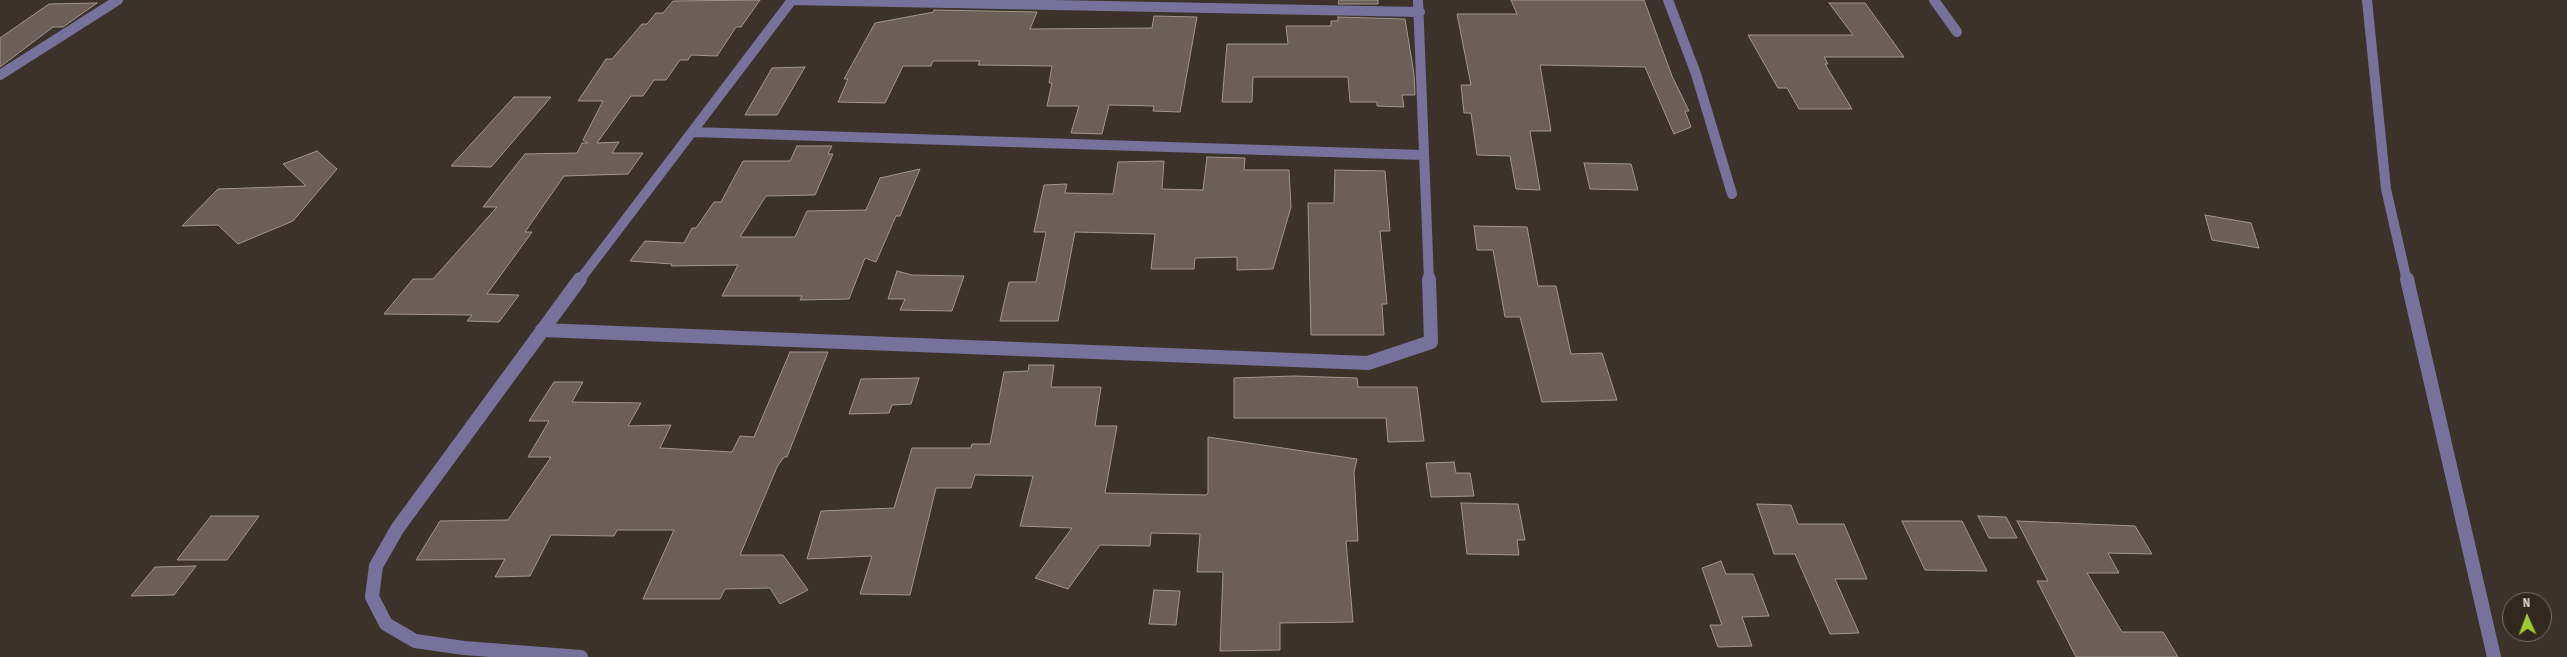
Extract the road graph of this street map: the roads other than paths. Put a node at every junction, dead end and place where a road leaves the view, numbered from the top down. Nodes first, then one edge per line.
1 (118, 0) edge
2 (792, 0) edge
3 (1418, 0) edge
4 (1668, 0) edge
5 (1934, 0) edge
6 (2368, 0) edge
7 (1420, 12) junction
8 (1957, 32) dead end
9 (0, 75) edge
10 (692, 132) junction
11 (1423, 155) junction
12 (1732, 194) dead end
13 (542, 330) junction
14 (581, 657) edge
15 (2494, 657) edge

1 - 9 street
2 - 7 street
2 - 10 street
3 - 7 street
4 - 12 street
5 - 8 street
6 - 15 street
7 - 11 street
10 - 11 street
10 - 13 street
11 - 13 street
13 - 14 street

